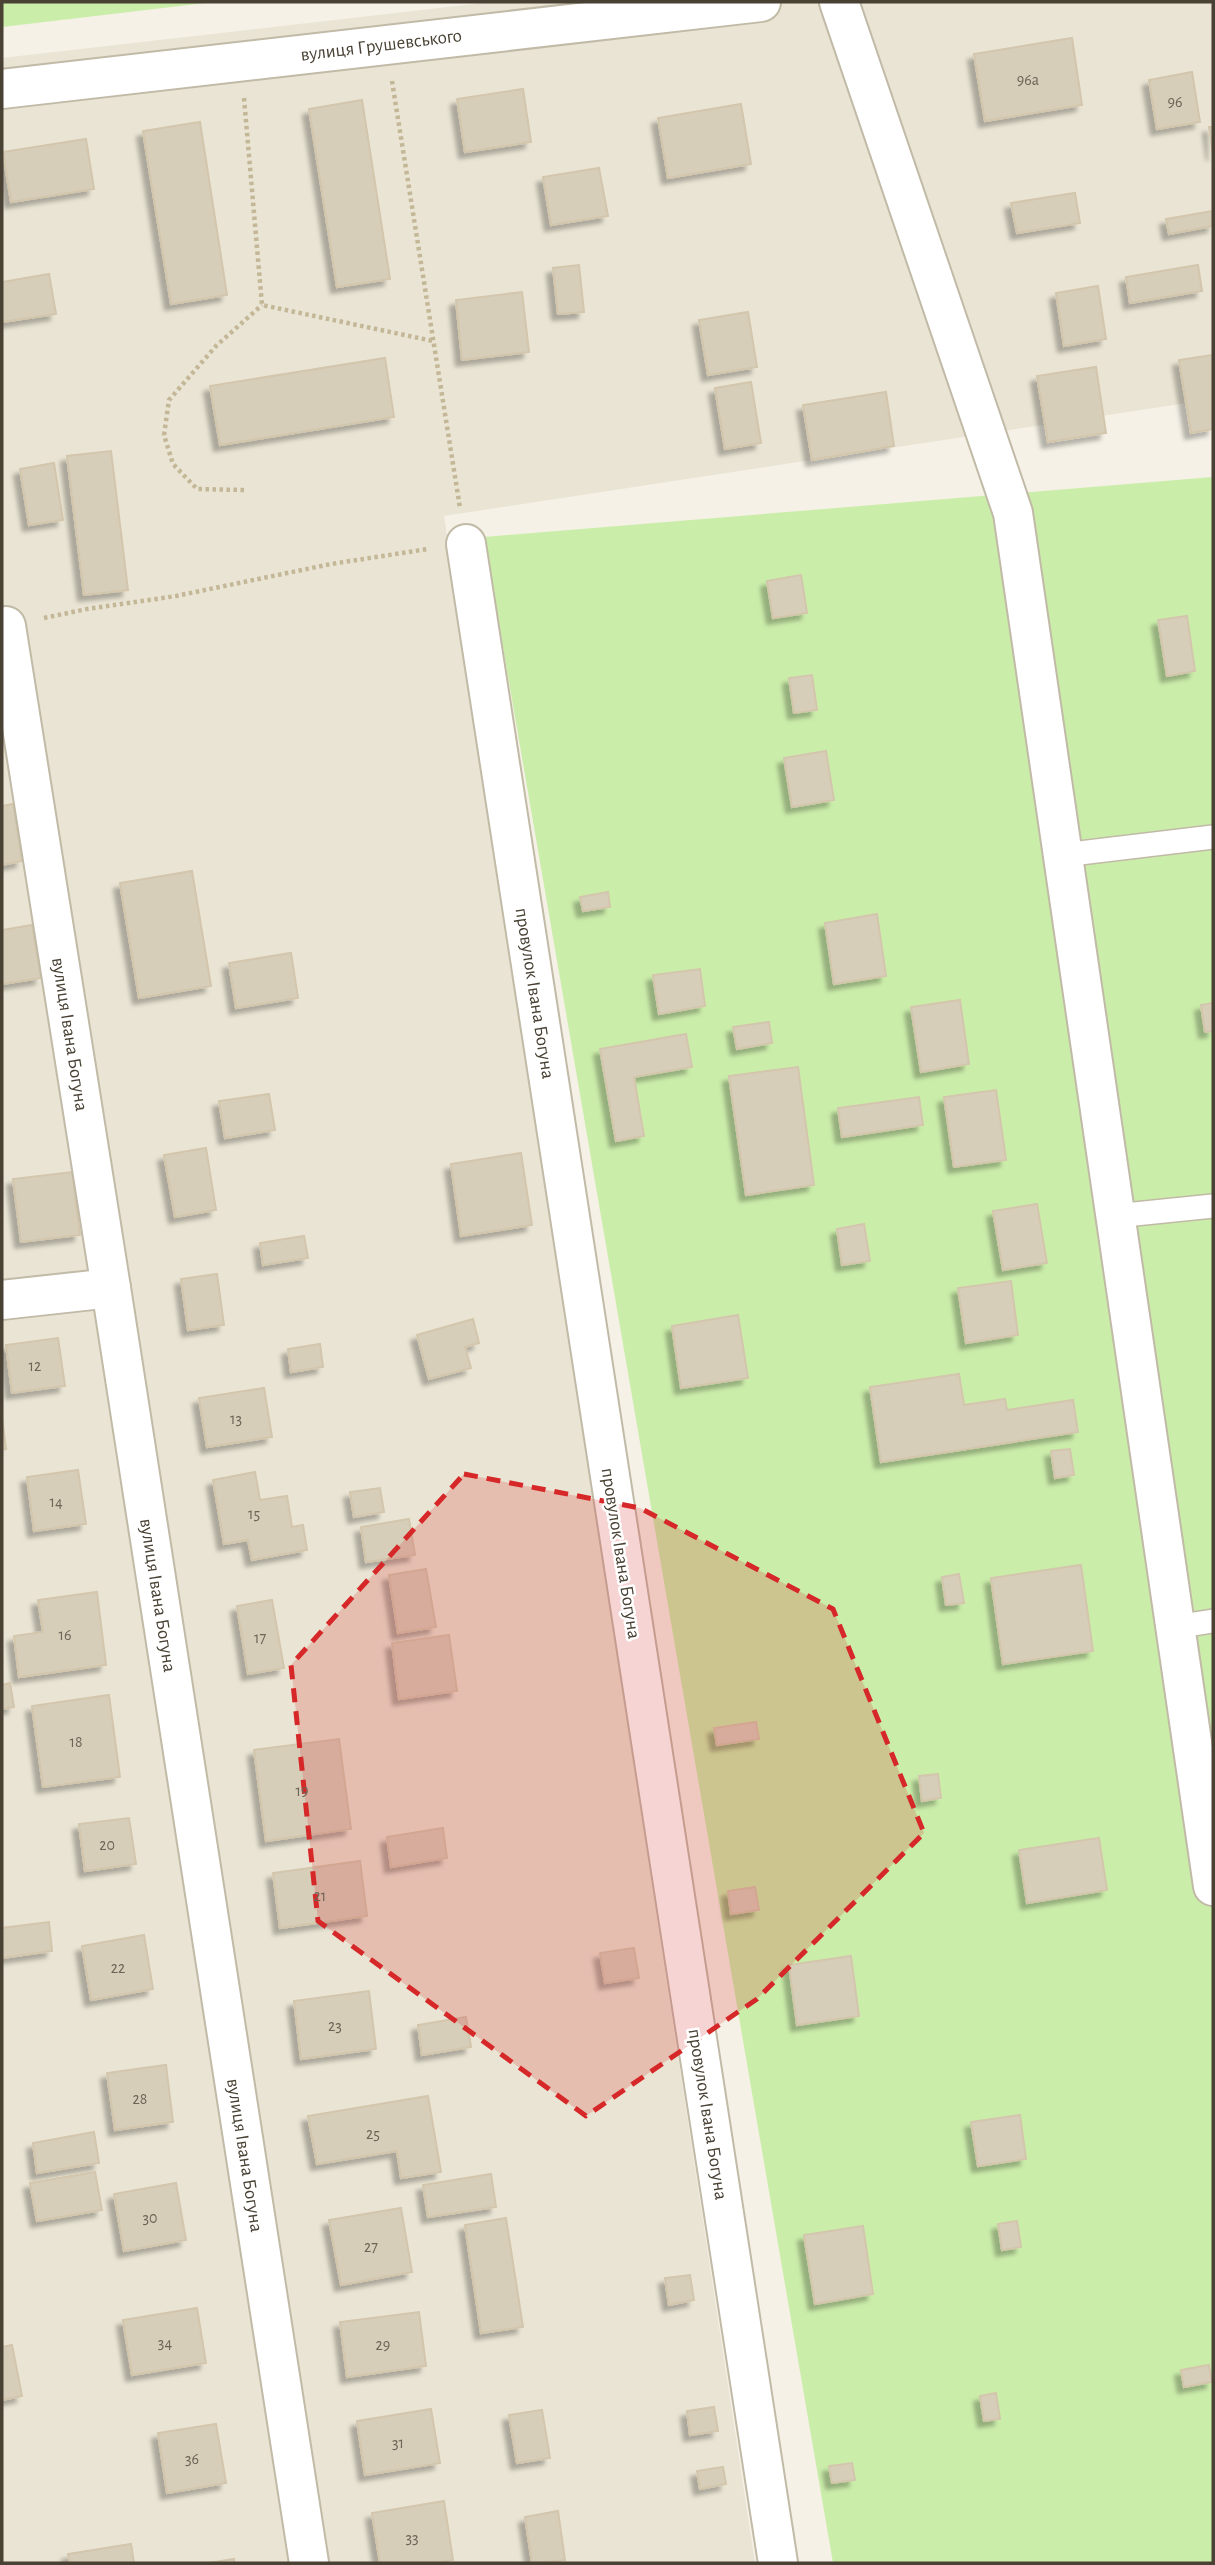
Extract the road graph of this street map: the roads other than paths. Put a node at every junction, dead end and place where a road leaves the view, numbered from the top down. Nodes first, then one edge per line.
1 (761, 2) edge
2 (839, 2) edge
3 (2, 89) edge
4 (466, 544) road end
5 (4, 626) edge
6 (1213, 837) edge
7 (1063, 855) junction
8 (1213, 1206) edge
9 (1115, 1216) junction
10 (111, 1288) junction
11 (2, 1300) edge
12 (1213, 1621) edge
13 (1175, 1626) junction
14 (1213, 1886) edge
15 (309, 2563) edge
16 (778, 2563) edge

1 - 3 street, вулиця Грушевського
2 - 7 street
4 - 16 street, провулок Івана Богуна
5 - 10 street, вулиця Івана Богуна
6 - 7 lane
7 - 9 street
8 - 9 lane
9 - 13 street
10 - 11 street
10 - 15 street, вулиця Івана Богуна
12 - 13 lane
13 - 14 street

